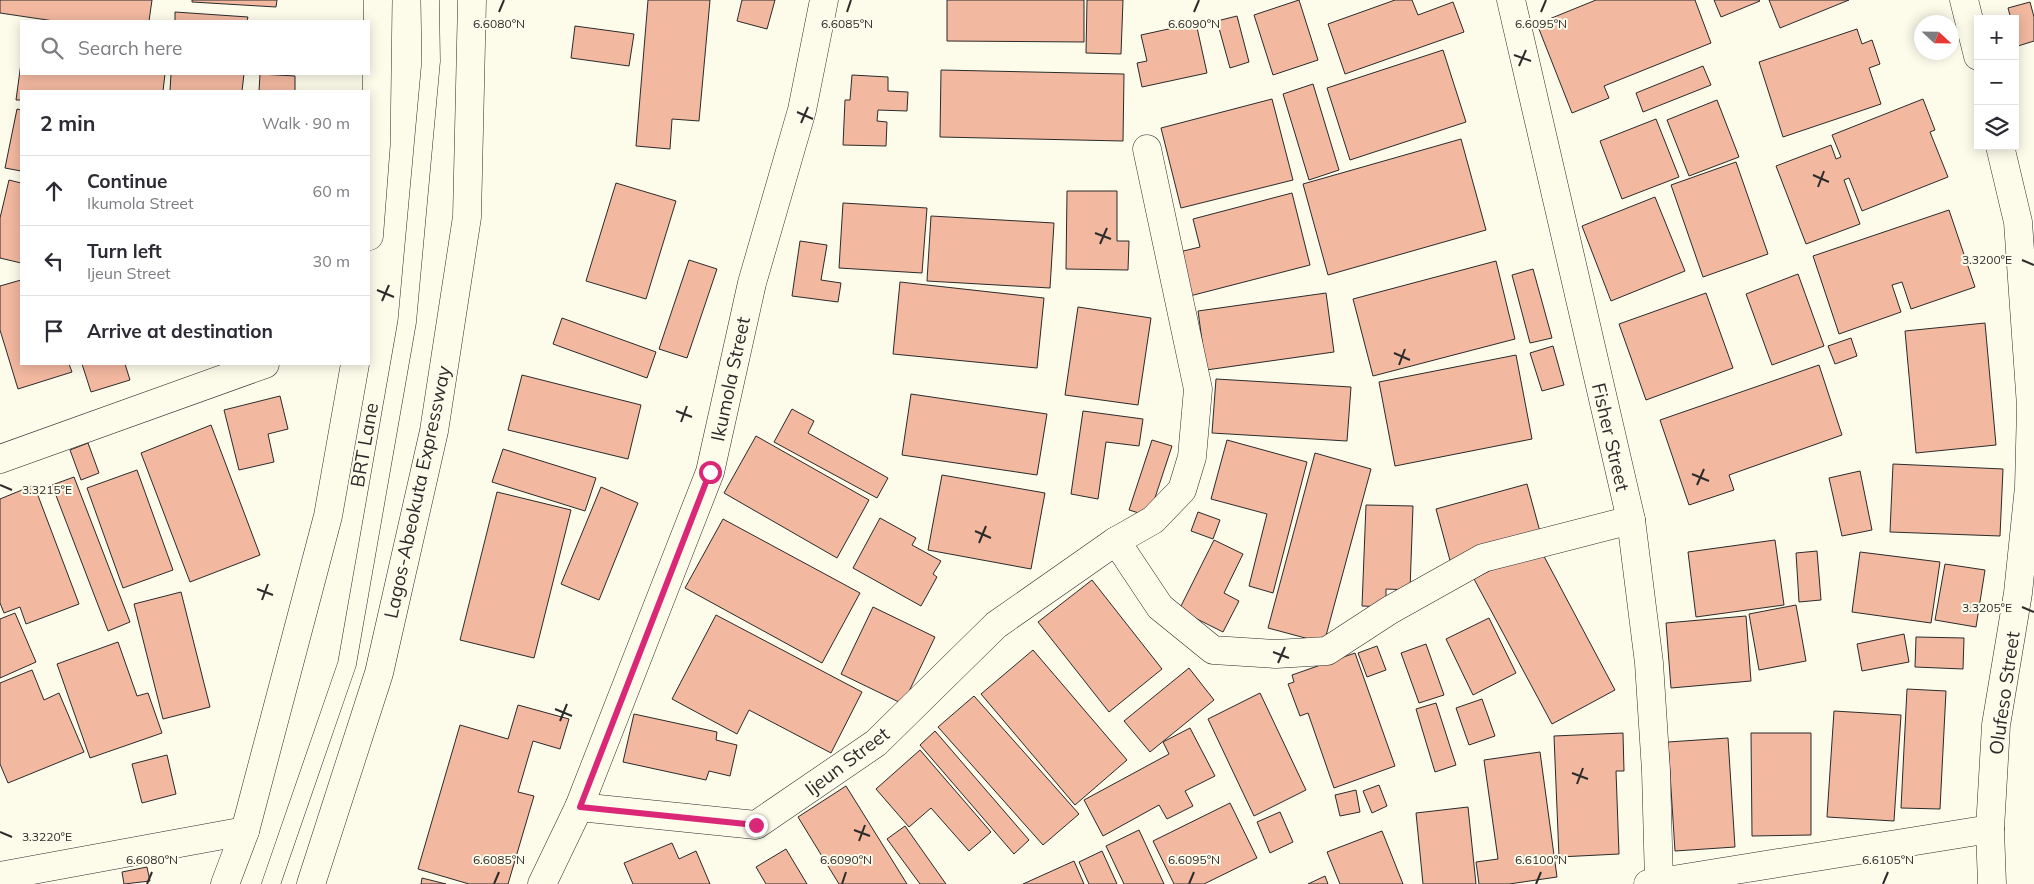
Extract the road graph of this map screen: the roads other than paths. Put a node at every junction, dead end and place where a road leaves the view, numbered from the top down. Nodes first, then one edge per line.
1 (378, 0) edge
2 (430, 0) edge
3 (472, 0) edge
4 (824, 0) edge
5 (1511, 0) edge
6 (1964, 0) edge
7 (1974, 40) edge
8 (1147, 149) dead end
9 (2001, 150) edge
10 (2026, 222) edge
11 (370, 223) edge
12 (262, 365) edge
13 (355, 365) edge
14 (0, 459) edge
15 (1630, 520) junction
16 (1116, 541) junction
17 (580, 807) junction
18 (1990, 829) junction
19 (245, 831) junction
20 (0, 876) edge
21 (1654, 883) edge
22 (225, 884) edge
23 (271, 884) edge
24 (311, 884) edge
25 (542, 884) edge
26 (1992, 884) edge

1 - 11 main road
2 - 23 lane, BRT Lane
3 - 24 main road, Lagos-Abeokuta Expressway
4 - 17 main road, Ikumola Street
5 - 15 main road, Fisher Street
6 - 7 main road
8 - 16 main road, Ijeun Street
9 - 10 main road, Olufeso Street
10 - 18 main road, Olufeso Street
12 - 14 main road
13 - 19 main road
15 - 16 main road
15 - 21 main road, Fisher Street
16 - 17 main road, Ijeun Street
17 - 25 main road, Ikumola Street
18 - 21 main road
18 - 26 main road, Olufeso Street
19 - 20 main road
19 - 22 main road

